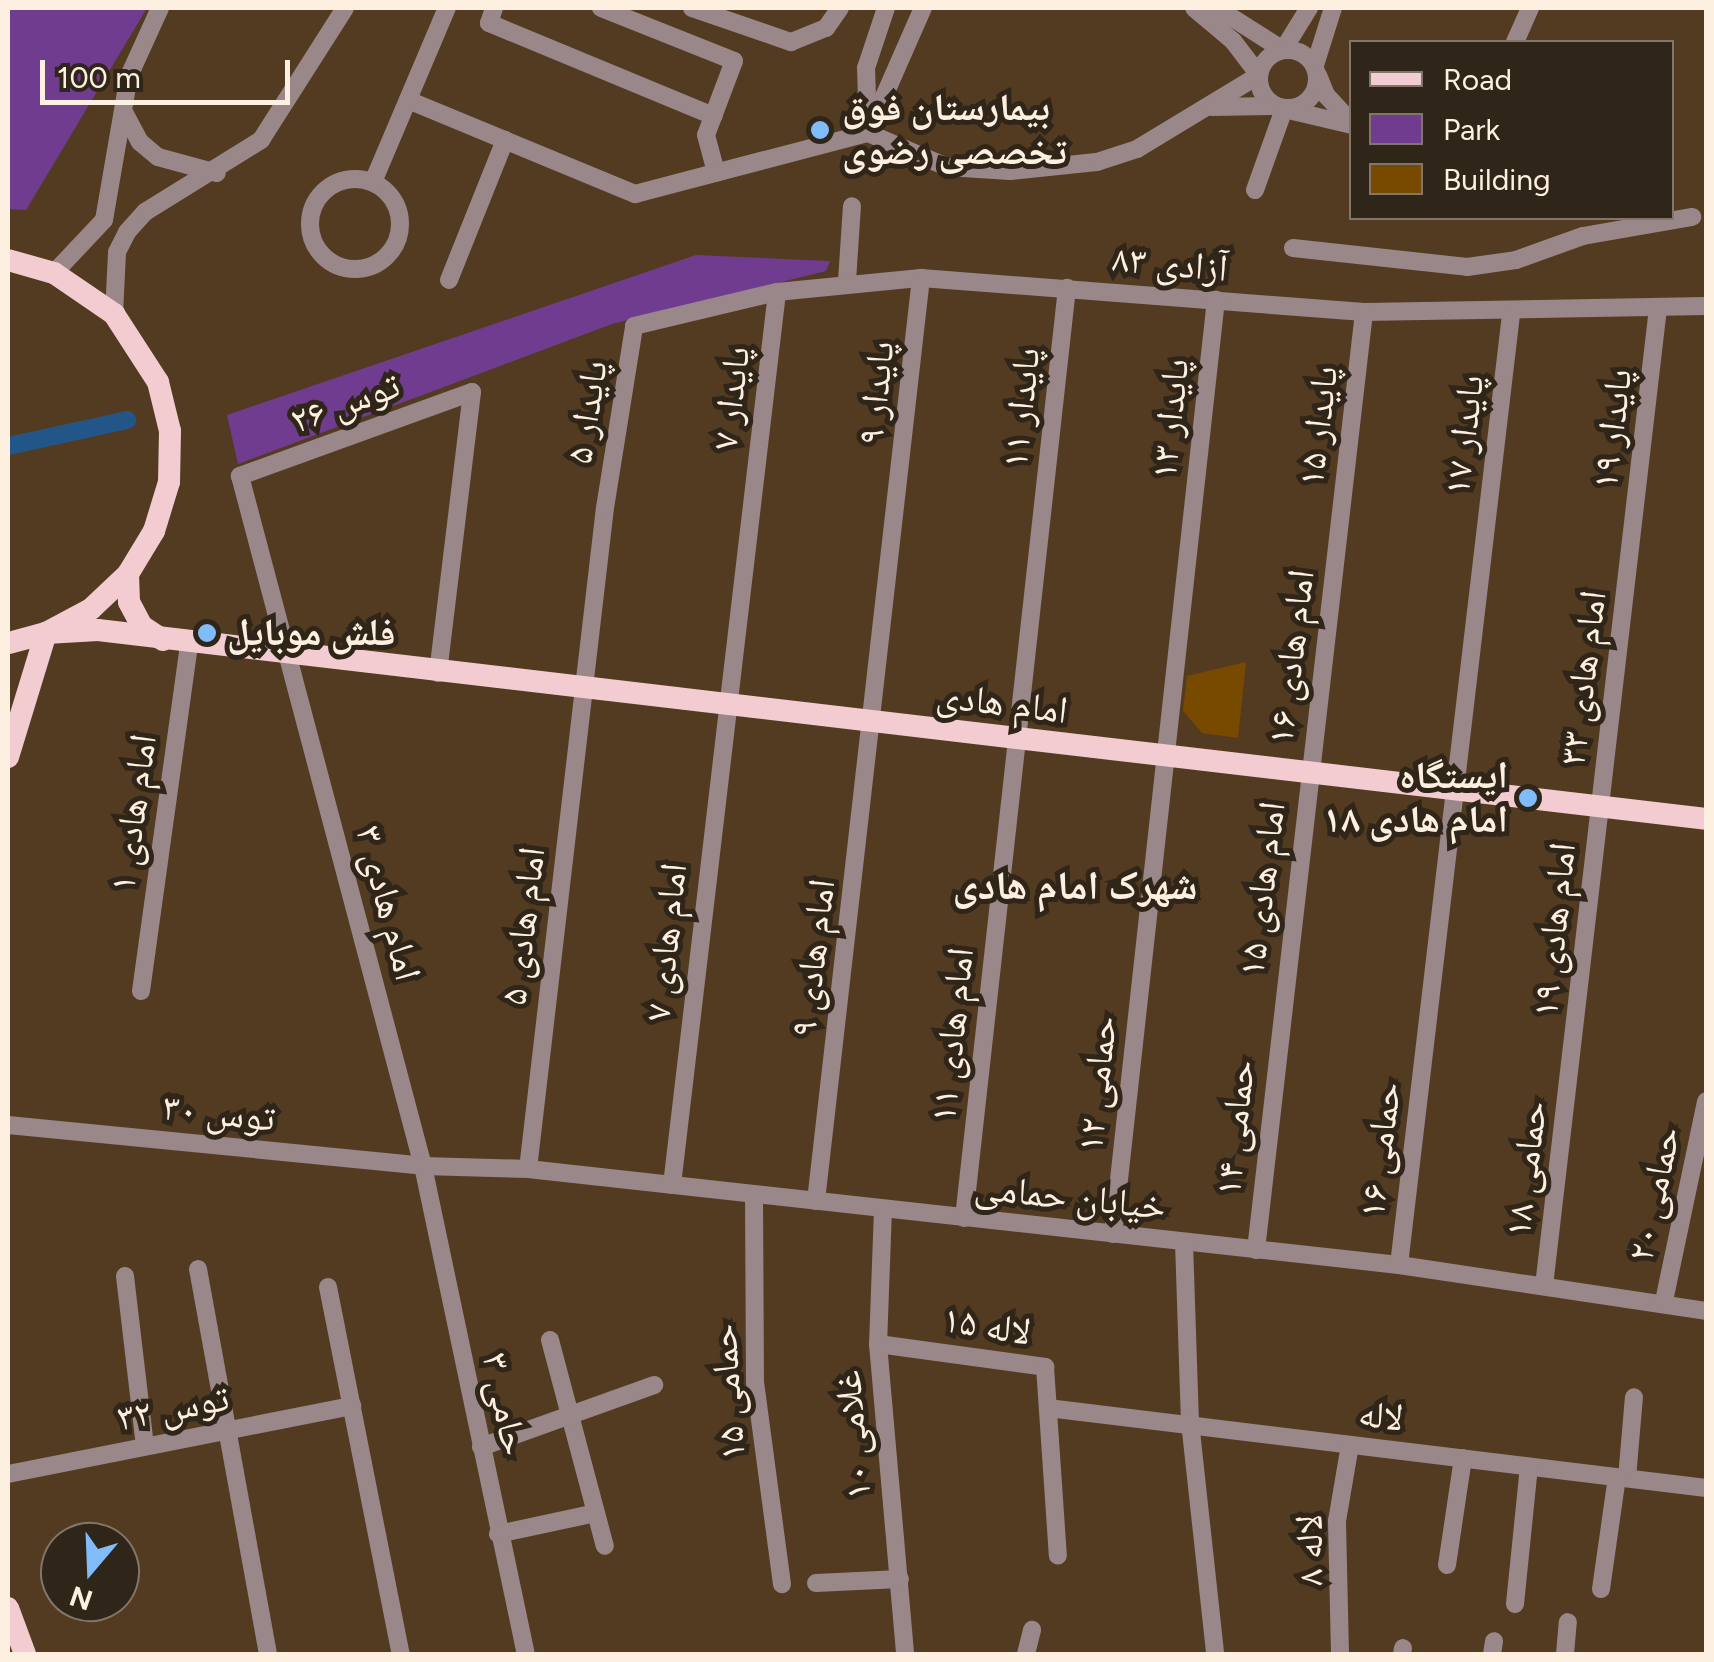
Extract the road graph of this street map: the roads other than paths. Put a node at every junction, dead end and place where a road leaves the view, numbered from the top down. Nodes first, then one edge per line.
1 (160, 8) edge
2 (345, 8) edge
3 (447, 8) edge
4 (494, 8) edge
5 (602, 8) edge
6 (692, 8) edge
7 (840, 8) edge
8 (886, 8) edge
9 (923, 8) edge
10 (1194, 8) edge
11 (1218, 8) edge
12 (1308, 8) edge
13 (1333, 8) edge
14 (1530, 8) edge
15 (1517, 40) edge
16 (1283, 50) junction
17 (1316, 70) junction
18 (1259, 75) junction
19 (408, 100) junction
20 (1280, 107) junction
21 (1201, 108) junction
22 (124, 114) junction
23 (714, 116) junction
24 (1349, 121) edge
25 (1349, 123) edge
26 (868, 134) junction
27 (505, 140) junction
28 (217, 173) junction
29 (716, 173) junction
30 (373, 182) junction
31 (1255, 190) dead end
32 (852, 206) dead end
33 (1674, 212) edge
34 (1699, 217) edge
35 (1293, 248) dead end
36 (8, 260) edge
37 (847, 273) junction
38 (54, 274) junction
39 (922, 278) junction
40 (448, 280) dead end
41 (1067, 288) junction
42 (777, 292) junction
43 (1216, 300) junction
44 (1706, 306) edge
45 (1658, 308) junction
46 (1364, 312) junction
47 (114, 314) junction
48 (1510, 314) junction
49 (634, 326) joint
50 (240, 476) joint
51 (1336, 548) joint
52 (1630, 557) joint
53 (128, 574) junction
54 (46, 634) junction
55 (8, 642) edge
56 (177, 643) junction
57 (290, 656) junction
58 (438, 673) junction
59 (583, 690) junction
60 (726, 706) junction
61 (874, 723) junction
62 (1017, 740) junction
63 (8, 756) edge
64 (1164, 756) junction
65 (1310, 773) junction
66 (1456, 790) junction
67 (1601, 806) junction
68 (1706, 818) edge
69 (142, 991) dead end
70 (1280, 1014) joint
71 (1572, 1060) joint
72 (1706, 1101) edge
73 (8, 1124) edge
74 (423, 1166) junction
75 (528, 1170) junction
76 (672, 1185) junction
77 (754, 1194) junction
78 (816, 1201) junction
79 (884, 1209) junction
80 (964, 1218) junction
81 (1113, 1234) junction
82 (1184, 1242) junction
83 (1256, 1250) junction
84 (1399, 1265) junction
85 (198, 1269) dead end
86 (125, 1276) dead end
87 (1544, 1286) junction
88 (328, 1287) dead end
89 (1664, 1301) junction
90 (1706, 1311) edge
91 (550, 1340) dead end
92 (878, 1344) junction
93 (654, 1384) dead end
94 (1634, 1398) dead end
95 (352, 1406) junction
96 (1048, 1408) junction
97 (569, 1413) junction
98 (1190, 1425) junction
99 (227, 1430) junction
100 (1350, 1445) junction
101 (145, 1446) junction
102 (481, 1448) junction
103 (1464, 1458) junction
104 (1529, 1467) junction
105 (8, 1474) edge
106 (1622, 1478) junction
107 (1706, 1488) edge
108 (596, 1512) junction
109 (498, 1534) junction
110 (605, 1546) dead end
111 (1058, 1556) dead end
112 (1447, 1566) dead end
113 (900, 1579) junction
114 (782, 1584) dead end
115 (816, 1584) dead end
116 (1602, 1588) dead end
117 (1515, 1604) dead end
118 (8, 1608) edge
119 (1568, 1622) dead end
120 (1032, 1630) dead end
121 (25, 1654) edge
122 (268, 1654) edge
123 (400, 1654) edge
124 (526, 1654) edge
125 (904, 1654) edge
126 (1026, 1654) edge
127 (1215, 1654) edge
128 (1340, 1654) edge
129 (1565, 1654) edge

1 - 22 street
2 - 28 street
3 - 19 street
4 - 23 street
5 - 23 street
6 - 7 street
8 - 26 street
9 - 26 street
10 - 18 street
11 - 16 street
12 - 16 street
13 - 17 street
14 - 15 street
16 - 17 street
16 - 18 street
17 - 20 street
17 - 24 street
18 - 20 street
18 - 21 street
19 - 27 street
19 - 30 street
20 - 21 street
20 - 25 street
20 - 31 street
21 - 26 street
22 - 28 street
22 - 38 street
23 - 29 street
26 - 29 street
27 - 29 street
27 - 40 street
28 - 47 street
30 - 30 street
32 - 37 street
33 - 34 street
34 - 35 street
36 - 38 main road
37 - 39 street, آزادی ۸۳
37 - 42 street, آزادی ۸۳
38 - 47 main road
39 - 41 street, آزادی ۸۳
39 - 61 street, پایدار ۹
41 - 43 street, آزادی ۸۳
41 - 62 street, پایدار ۱۱
42 - 49 street, آزادی ۸۳
42 - 60 street, پایدار ۷
43 - 46 street, آزادی ۸۳
43 - 64 street, پایدار ۱۳
44 - 45 street, آزادی ۸۳
45 - 48 street, آزادی ۸۳
45 - 52 street, پایدار ۱۹
46 - 48 street, آزادی ۸۳
46 - 51 street, پایدار ۱۵
47 - 53 main road
48 - 66 street, پایدار ۱۷
49 - 59 street, پایدار ۵
50 - 57 street, امام هادی ۳
50 - 58 street, توس ۲۶
51 - 65 street, امام هادی ۱۶
52 - 67 street, امام هادی ۳۳
53 - 54 main road
53 - 56 main road
54 - 55 main road
54 - 56 main road, امام هادی
54 - 63 main road
56 - 57 main road, امام هادی
56 - 69 street, امام هادی ۱
57 - 58 main road, امام هادی
57 - 74 street, امام هادی ۳
58 - 59 main road, امام هادی
59 - 60 main road, امام هادی
59 - 75 street, امام هادی ۵
60 - 61 main road, امام هادی
60 - 76 street, امام هادی ۷
61 - 62 main road, امام هادی
61 - 78 street, امام هادی ۹
62 - 64 main road, امام هادی
62 - 80 street, امام هادی ۱۱
64 - 65 main road, امام هادی
64 - 81 street, حمامی ۱۲
65 - 66 main road, امام هادی
65 - 70 street, امام هادی ۱۵
66 - 67 main road, امام هادی
66 - 84 street, حمامی ۱۶
67 - 68 main road, امام هادی
67 - 71 street, امام هادی ۱۹
70 - 83 street, حمامی ۱۴
71 - 87 street, حمامی ۱۸
72 - 89 street, حمامی ۲۰
73 - 74 street, توس ۳۰
74 - 75 street, خیابان حمامی
74 - 102 street, حامی ۳
75 - 76 street, خیابان حمامی
76 - 77 street, خیابان حمامی
77 - 78 street, خیابان حمامی
77 - 114 street, حمامی ۱۵
78 - 79 street, خیابان حمامی
79 - 80 street, خیابان حمامی
79 - 92 street, غلامی ۱۰
80 - 81 street, خیابان حمامی
81 - 82 street, خیابان حمامی
82 - 83 street, خیابان حمامی
82 - 98 street
83 - 84 street, خیابان حمامی
84 - 87 street, خیابان حمامی
85 - 99 street
86 - 101 street
87 - 89 street, خیابان حمامی
88 - 95 street
89 - 90 street, خیابان حمامی
91 - 97 street
92 - 96 street, لاله ۱۵
92 - 113 street, غلامی ۱۰
93 - 97 street
94 - 106 street
95 - 99 street, توس ۳۲
95 - 123 street
96 - 98 street, لاله
96 - 111 street
97 - 102 street
97 - 108 street
98 - 100 street, لاله
98 - 127 street
99 - 101 street, توس ۳۲
99 - 122 street
100 - 103 street, لاله
100 - 128 street, لاله ۸
101 - 105 street, توس ۳۲
102 - 109 street, حامی ۳
103 - 104 street, لاله
103 - 112 street
104 - 106 street, لاله
104 - 117 street
106 - 107 street, لاله
106 - 116 street
108 - 109 street
108 - 110 street
109 - 124 street, حامی ۳
113 - 115 street
113 - 125 street, غلامی ۱۰
118 - 121 main road
119 - 129 street
120 - 126 street

